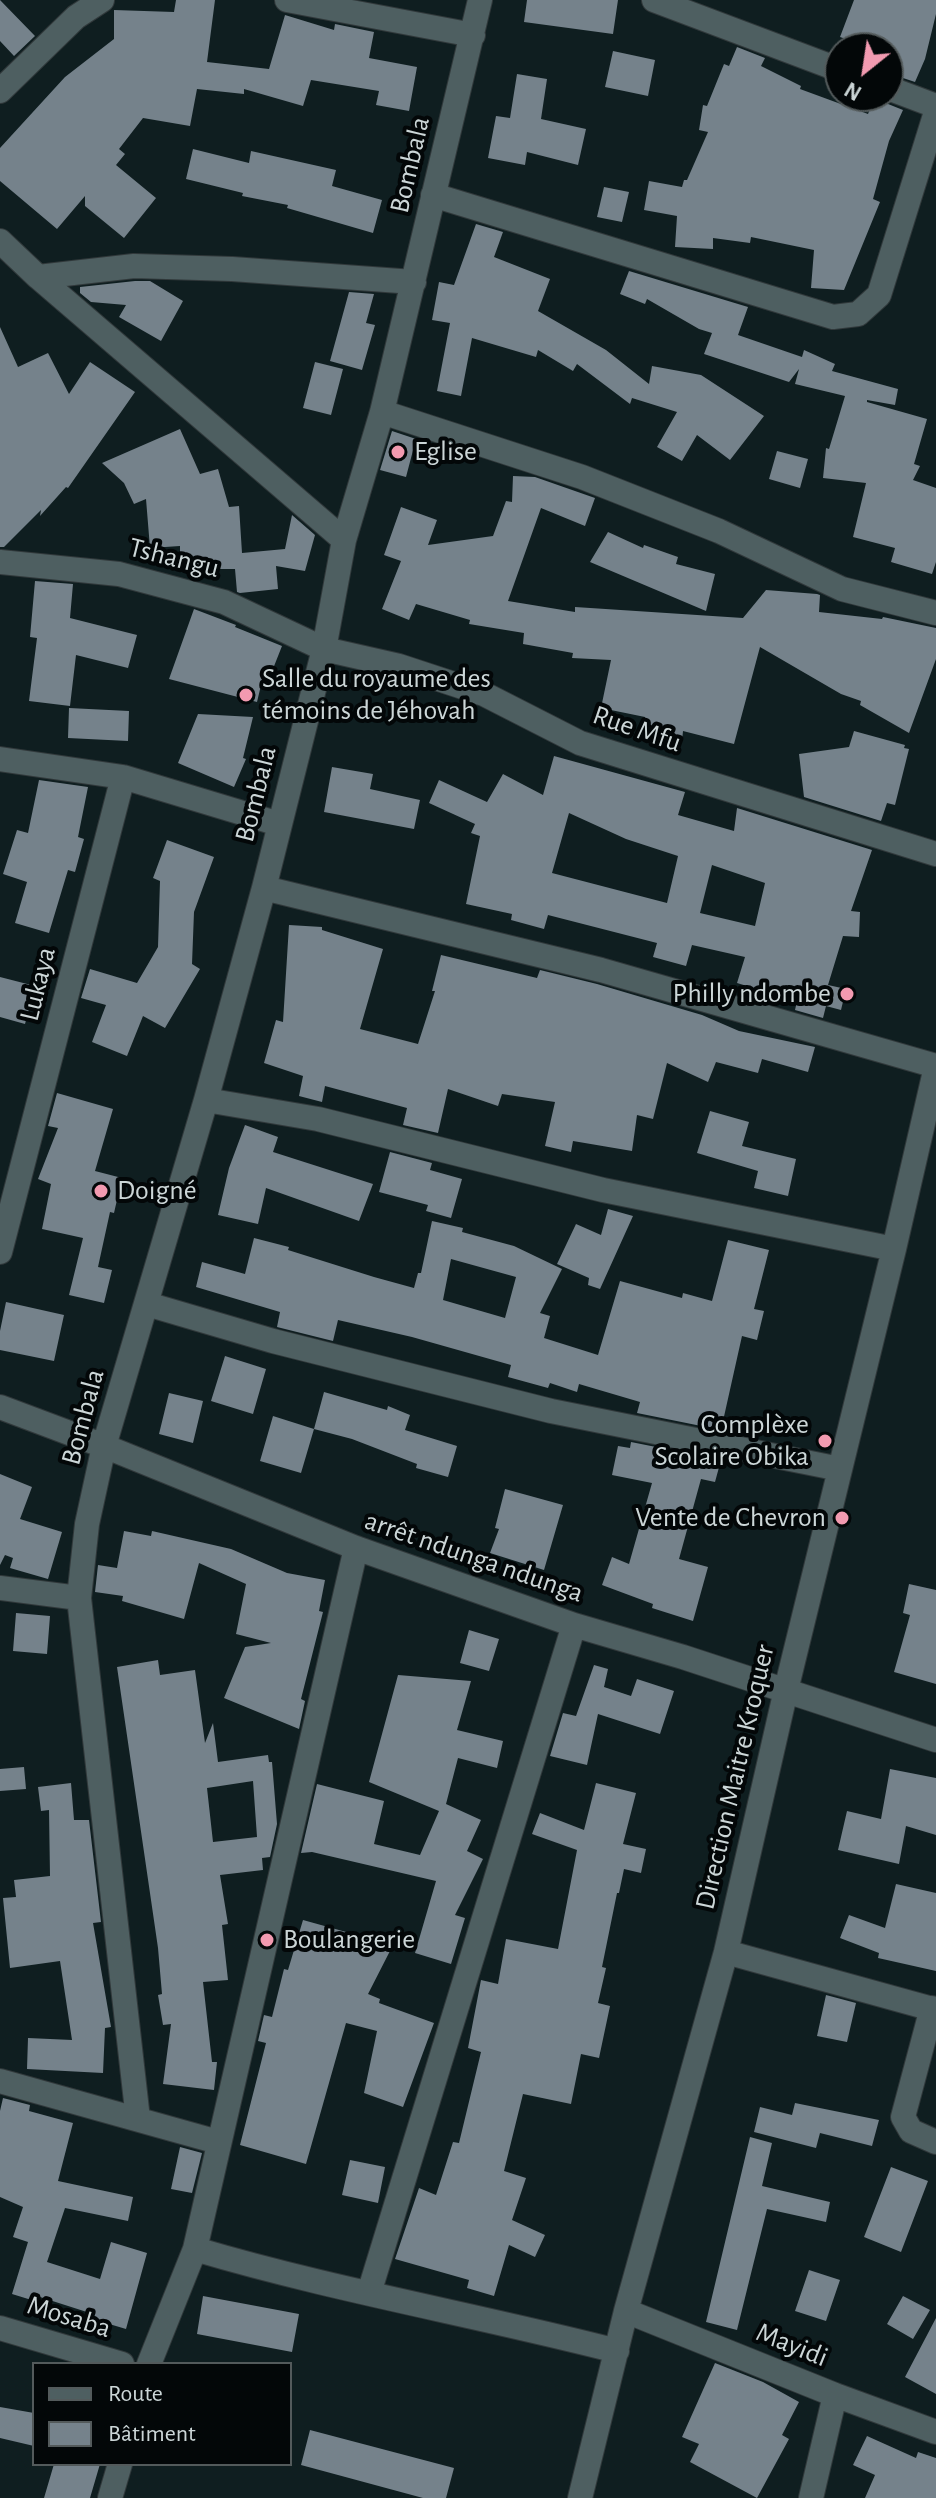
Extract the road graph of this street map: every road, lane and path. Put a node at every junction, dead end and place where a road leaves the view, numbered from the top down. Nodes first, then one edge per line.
1 (102, 0) edge
2 (287, 0) edge
3 (480, 0) edge
4 (654, 0) edge
5 (473, 35) junction
6 (824, 64) edge
7 (0, 91) edge
8 (904, 94) edge
9 (936, 106) edge
10 (936, 112) edge
11 (433, 195) junction
12 (0, 241) edge
13 (38, 277) junction
14 (414, 282) junction
15 (382, 412) junction
16 (344, 540) junction
17 (0, 562) edge
18 (936, 613) edge
19 (324, 649) junction
20 (0, 759) edge
21 (123, 777) junction
22 (279, 824) junction
23 (936, 854) edge
24 (264, 888) junction
25 (936, 1066) edge
26 (206, 1100) junction
27 (894, 1249) junction
28 (0, 1252) edge
29 (147, 1304) junction
30 (0, 1407) edge
31 (104, 1446) junction
32 (840, 1469) junction
33 (356, 1548) junction
34 (0, 1588) edge
35 (79, 1598) junction
36 (574, 1625) junction
37 (786, 1690) junction
38 (936, 1740) edge
39 (726, 1952) junction
40 (934, 2009) edge
41 (0, 2081) edge
42 (138, 2119) junction
43 (218, 2142) junction
44 (936, 2142) edge
45 (195, 2249) junction
46 (369, 2293) junction
47 (626, 2311) junction
48 (0, 2328) edge
49 (617, 2351) junction
50 (115, 2362) edge
51 (150, 2362) edge
52 (835, 2395) junction
53 (936, 2432) edge
54 (119, 2466) edge
55 (110, 2498) edge
56 (580, 2498) edge
57 (811, 2498) edge

1 - 7 street
2 - 5 street
3 - 5 street, Bombala
4 - 6 street
5 - 11 street, Bombala
8 - 9 street
10 - 11 street
11 - 14 street, Bombala
12 - 13 street
13 - 14 street
13 - 16 street
14 - 15 street, Bombala
15 - 16 street, Bombala
15 - 18 street
16 - 19 street, Bombala
17 - 19 street, Tshangu
19 - 22 street, Bombala
19 - 23 street, Rue Mfu
20 - 21 street
21 - 22 street
21 - 28 street, Lukaya
22 - 24 street, Bombala
24 - 25 street
24 - 26 street, Bombala
25 - 27 street, Direction Maitre Kroquer
26 - 27 street
26 - 29 street, Bombala
27 - 32 street, Direction Maitre Kroquer
29 - 31 street, Bombala
29 - 32 street
30 - 31 street, arrêt ndunga ndunga
31 - 33 street, arrêt ndunga ndunga
31 - 35 street, Bombala
32 - 37 street, Direction Maitre Kroquer
33 - 36 street, arrêt ndunga ndunga
33 - 43 street
34 - 35 street
35 - 42 street, Bombala
36 - 37 street, arrêt ndunga ndunga
36 - 46 street
37 - 38 street, arrêt ndunga ndunga
37 - 39 street, Direction Maitre Kroquer
39 - 40 street
39 - 47 street, Direction Maitre Kroquer
40 - 44 street
41 - 42 street
42 - 43 street
43 - 45 street
45 - 46 street
45 - 51 street
46 - 49 street
47 - 49 street, Direction Maitre Kroquer
47 - 52 street, Mayidi
48 - 50 street, Mosaba
49 - 56 street, Direction Maitre Kroquer
52 - 53 street, Mayidi
52 - 57 street
54 - 55 street

